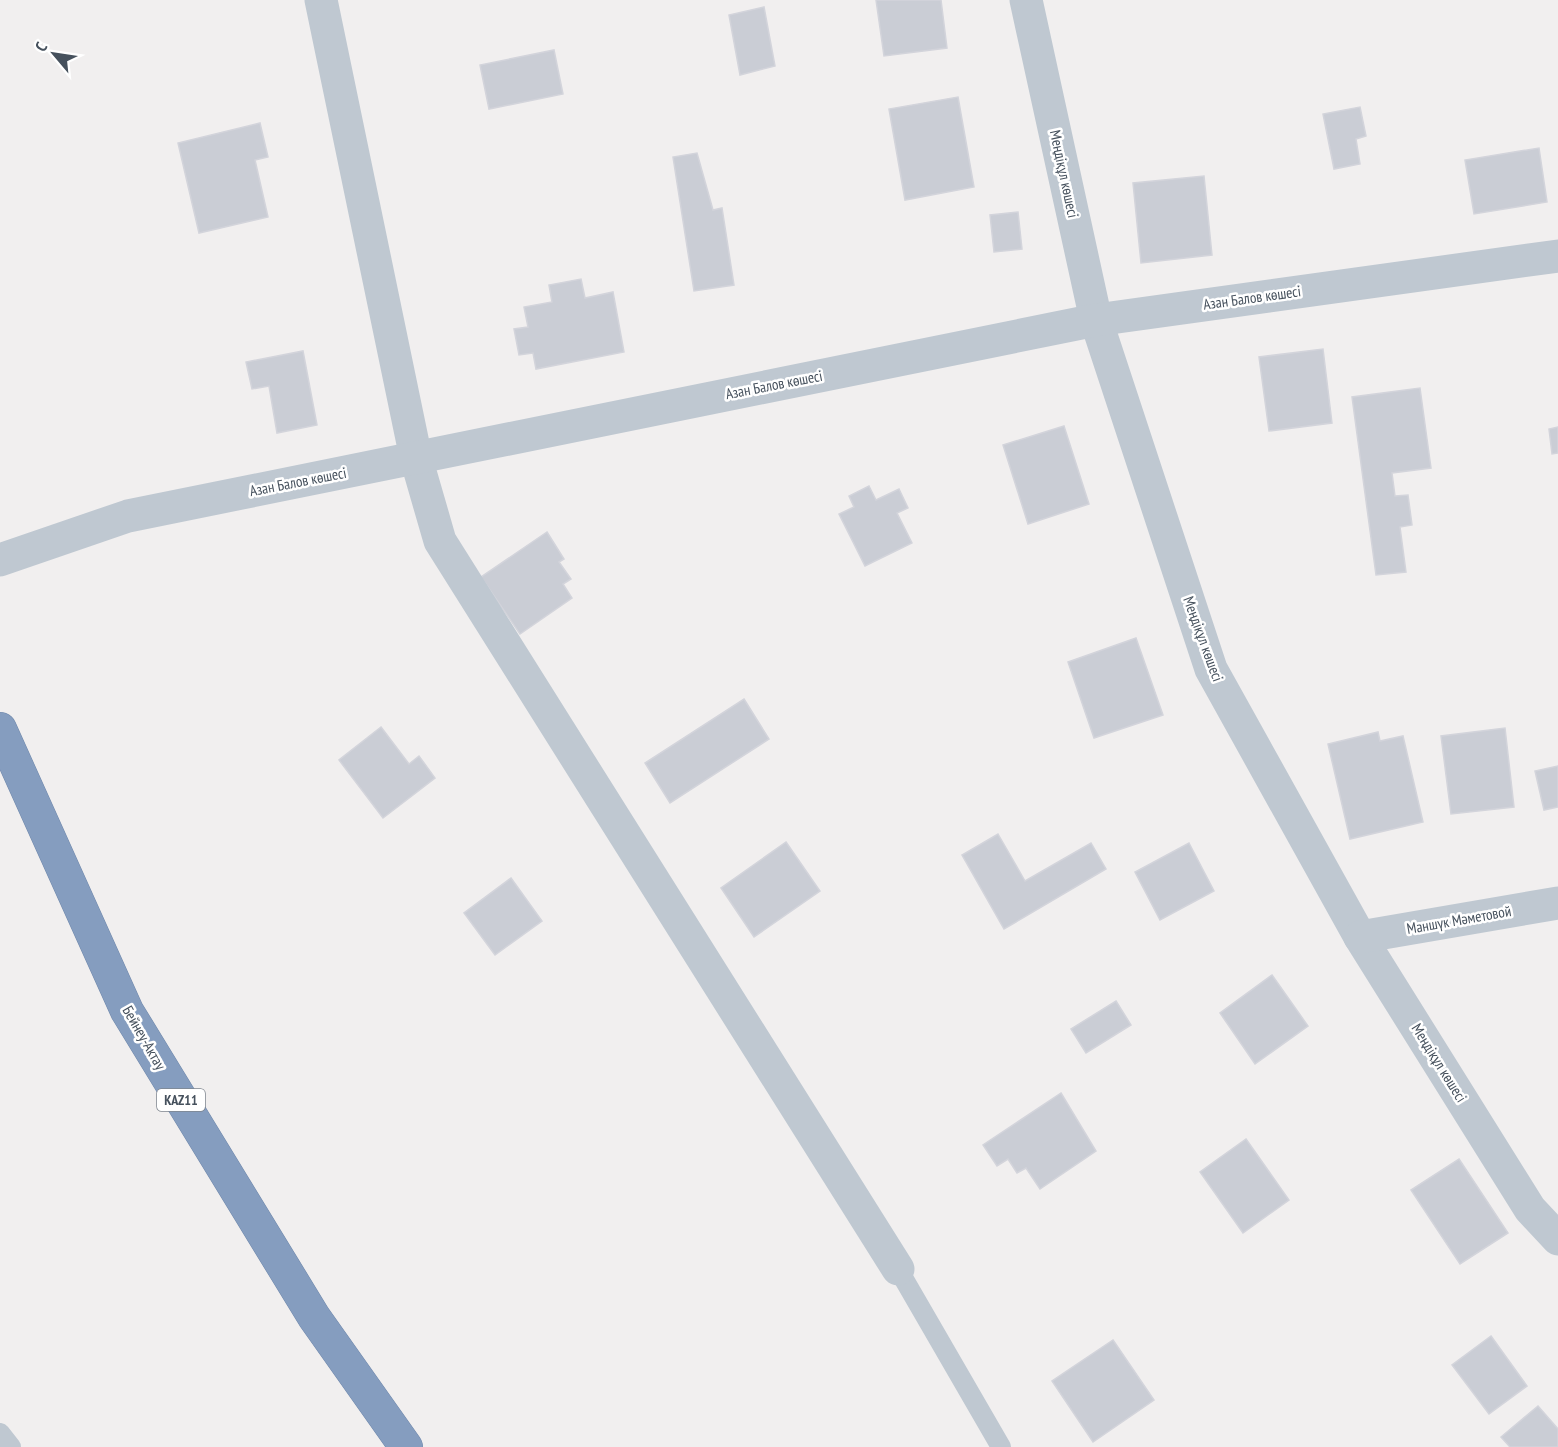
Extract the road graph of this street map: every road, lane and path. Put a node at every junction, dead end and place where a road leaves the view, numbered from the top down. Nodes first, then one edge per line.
1 (321, 0) edge
2 (1026, 0) edge
3 (1558, 256) edge
4 (1096, 320) junction
5 (416, 458) junction
6 (0, 560) edge
7 (0, 729) edge
8 (1558, 903) edge
9 (1360, 937) junction
10 (1558, 1239) edge
11 (898, 1269) joint
12 (0, 1433) edge
13 (11, 1447) edge
14 (406, 1447) edge
15 (1001, 1447) edge

1 - 5 street
2 - 4 street, Меңдіқұл көшесі
3 - 4 street, Азан Балов көшесі
4 - 5 street, Азан Балов көшесі
4 - 9 street, Меңдіқұл көшесі
5 - 6 street, Азан Балов көшесі
5 - 11 street
7 - 14 highway, Бейнеу-Актау / KAZ11
8 - 9 street, Маншүк Мәметовой
9 - 10 street, Меңдіқұл көшесі
11 - 15 lane
12 - 13 lane

